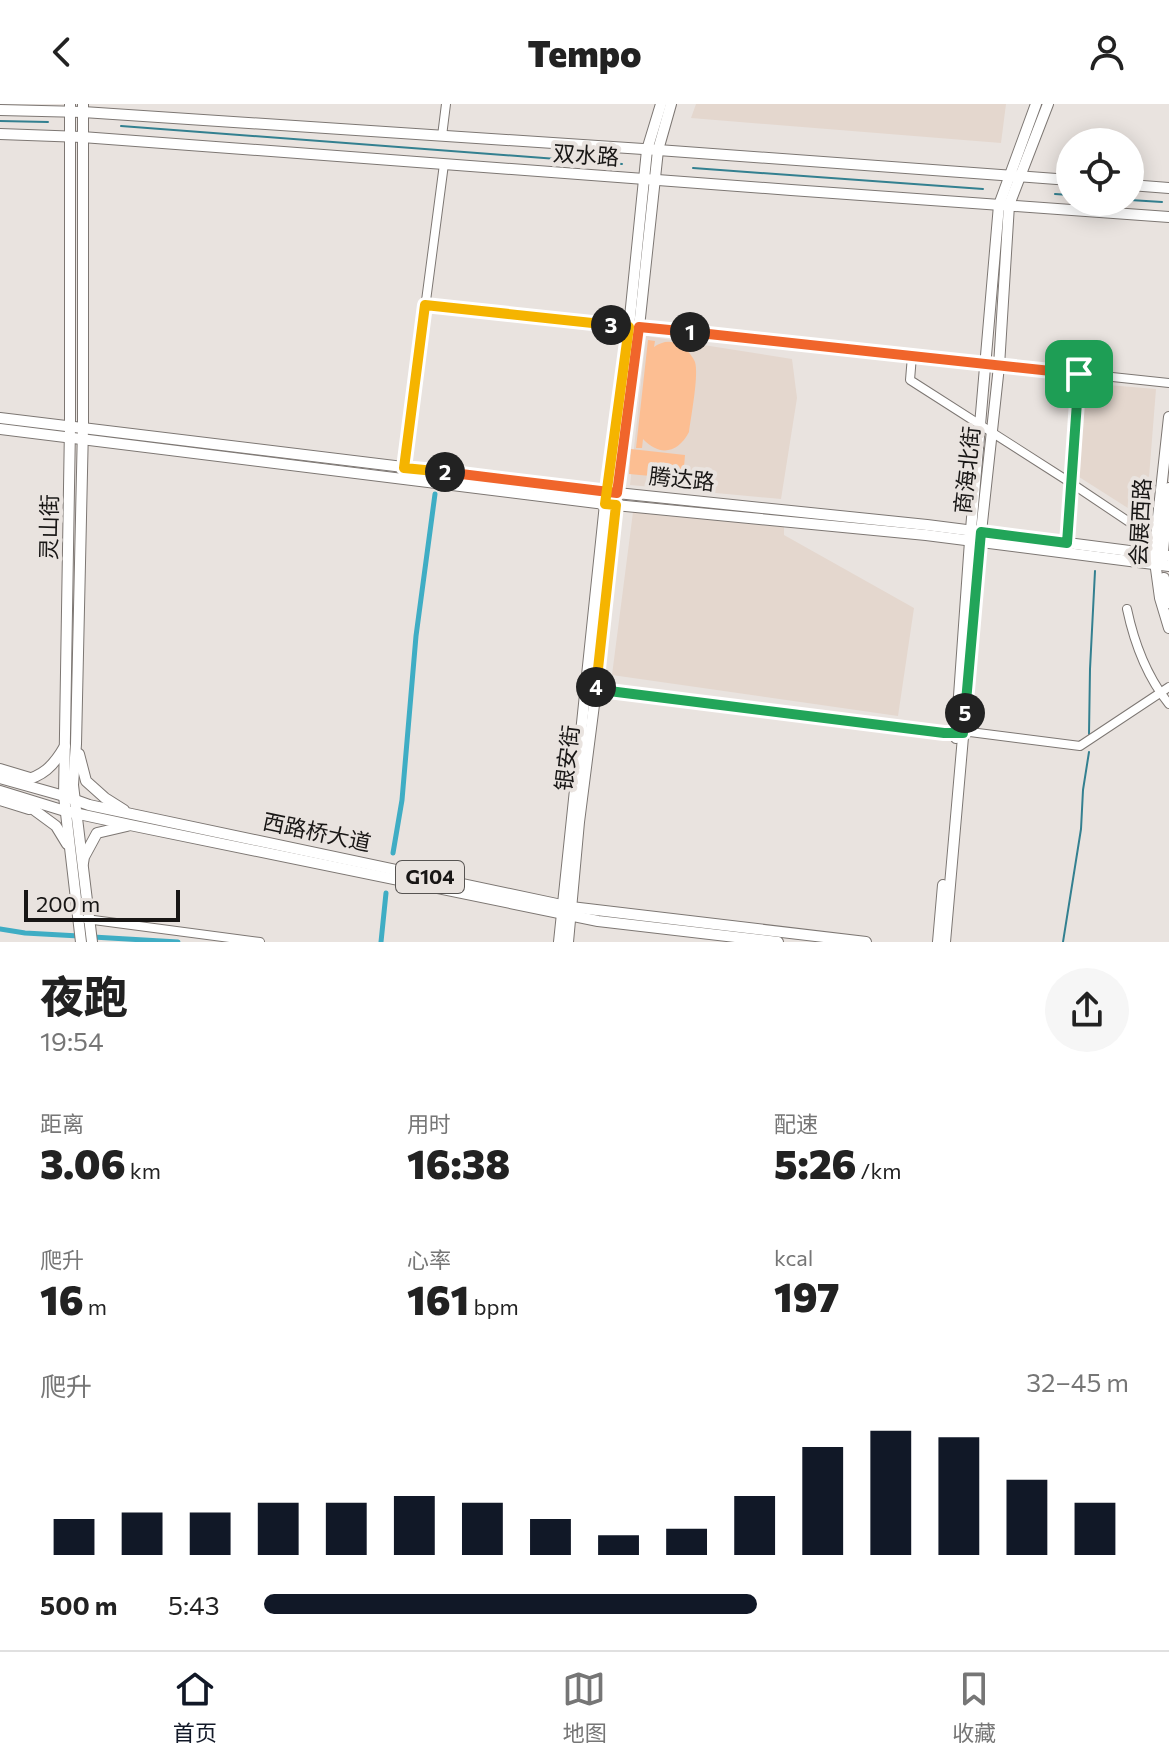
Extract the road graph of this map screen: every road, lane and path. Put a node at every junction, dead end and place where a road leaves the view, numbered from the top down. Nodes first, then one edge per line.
1 (446, 104) edge
2 (661, 104) edge
3 (671, 104) edge
4 (1036, 104) edge
5 (1048, 104) edge
6 (70, 108) edge
7 (83, 108) edge
8 (0, 110) edge
9 (0, 134) edge
10 (69, 136) junction
11 (442, 136) junction
12 (82, 137) junction
13 (653, 150) junction
14 (444, 164) junction
15 (1009, 175) junction
16 (1021, 177) junction
17 (1056, 179) edge
18 (650, 180) junction
19 (1144, 186) edge
20 (1169, 188) edge
21 (1004, 205) junction
22 (1169, 217) edge
23 (425, 305) junction
24 (634, 327) junction
25 (912, 356) junction
26 (986, 364) junction
27 (999, 366) junction
28 (1079, 374) junction
29 (1169, 383) edge
30 (1169, 417) edge
31 (0, 418) edge
32 (981, 425) junction
33 (0, 429) edge
34 (76, 432) junction
35 (991, 432) junction
36 (404, 468) junction
37 (1071, 483) junction
38 (1169, 488) edge
39 (612, 492) junction
40 (610, 505) junction
41 (976, 536) junction
42 (1156, 540) junction
43 (1067, 543) junction
44 (1162, 560) edge
45 (1169, 603) edge
46 (1127, 609) dead end
47 (1169, 628) edge
48 (596, 689) junction
49 (1165, 690) edge
50 (1169, 704) edge
51 (960, 733) junction
52 (71, 744) junction
53 (0, 769) edge
54 (0, 778) edge
55 (32, 779) junction
56 (17, 783) junction
57 (0, 791) edge
58 (14, 795) junction
59 (0, 800) edge
60 (70, 805) junction
61 (40, 813) junction
62 (130, 819) junction
63 (70, 848) junction
64 (82, 865) junction
65 (566, 910) junction
66 (83, 921) junction
67 (734, 939) edge
68 (81, 942) edge
69 (92, 942) edge
70 (260, 942) edge
71 (559, 942) edge
72 (568, 942) edge
73 (778, 942) edge
74 (866, 942) edge
75 (938, 942) edge
76 (945, 942) edge

1 - 11 street
2 - 13 main road, 银安街
3 - 13 main road, 银安街
4 - 15 main road, 商海北街
5 - 16 main road, 商海北街
6 - 7 main road, 双水路
6 - 8 main road, 双水路
6 - 10 main road, 灵山街
7 - 11 main road, 双水路
7 - 12 main road, 灵山街
9 - 10 main road, 双水路
10 - 12 main road, 双水路
10 - 34 main road, 灵山街
11 - 13 main road, 双水路
12 - 14 main road, 双水路
12 - 34 main road, 灵山街
13 - 15 main road, 双水路
13 - 18 main road, 银安街
14 - 18 main road, 双水路
14 - 23 street
15 - 16 main road, 双水路
15 - 21 main road, 商海北街
16 - 17 main road, 双水路
16 - 21 main road, 商海北街
18 - 21 main road, 双水路
18 - 24 main road, 银安街
19 - 20 main road
21 - 22 main road, 双水路
21 - 26 main road, 商海北街
21 - 27 main road, 商海北街
23 - 24 street
23 - 36 street
24 - 25 street
24 - 39 main road, 银安街
25 - 26 street
25 - 32 street
26 - 27 street
26 - 32 main road, 商海北街
27 - 28 street
27 - 35 main road, 商海北街
28 - 29 street
28 - 37 street
30 - 42 main road, 会展西路
31 - 34 main road, 腾达路
32 - 35 street
32 - 41 main road, 商海北街
33 - 34 main road, 腾达路
34 - 36 main road, 腾达路
34 - 40 main road, 腾达路
34 - 52 main road, 灵山街
35 - 37 street
35 - 41 main road, 商海北街
36 - 39 main road, 腾达路
37 - 42 street
37 - 43 street
38 - 44 main road, 会展西路
39 - 40 main road, 银安街
39 - 41 main road, 腾达路
40 - 41 main road, 腾达路
40 - 48 main road, 银安街
40 - 65 main road, 银安街
41 - 43 main road, 腾达路
41 - 44 main road, 腾达路
41 - 51 main road, 商海北街
42 - 44 main road, 会展西路
43 - 44 main road, 腾达路
44 - 45 main road, 会展西路
44 - 47 main road, 会展西路
46 - 49 street
48 - 51 street
48 - 65 main road, 银安街
49 - 50 street
49 - 51 street
51 - 75 main road, 商海北街
51 - 76 main road, 商海北街
52 - 55 main road
52 - 60 main road, 灵山街
52 - 62 main road
53 - 55 main road
54 - 56 main road, 西路桥大道 / G104
55 - 56 main road
56 - 60 main road, 西路桥大道 / G104
57 - 58 main road, 西路桥大道 / G104
58 - 60 main road, 西路桥大道 / G104
58 - 61 main road
59 - 61 main road
60 - 62 main road, 西路桥大道 / G104
60 - 63 main road, 灵山街
60 - 64 main road, 灵山街
61 - 63 main road
62 - 64 main road
62 - 65 main road, 西路桥大道 / G104
63 - 66 main road, 灵山街
64 - 66 main road, 灵山街
65 - 67 main road, 西路桥大道 / G104
65 - 71 main road, 银安街
65 - 72 main road, 银安街
65 - 74 main road, 西路桥大道 / G104
66 - 68 main road, 灵山街
66 - 69 main road, 灵山街
66 - 70 street
67 - 73 main road, 西路桥大道 / G104

